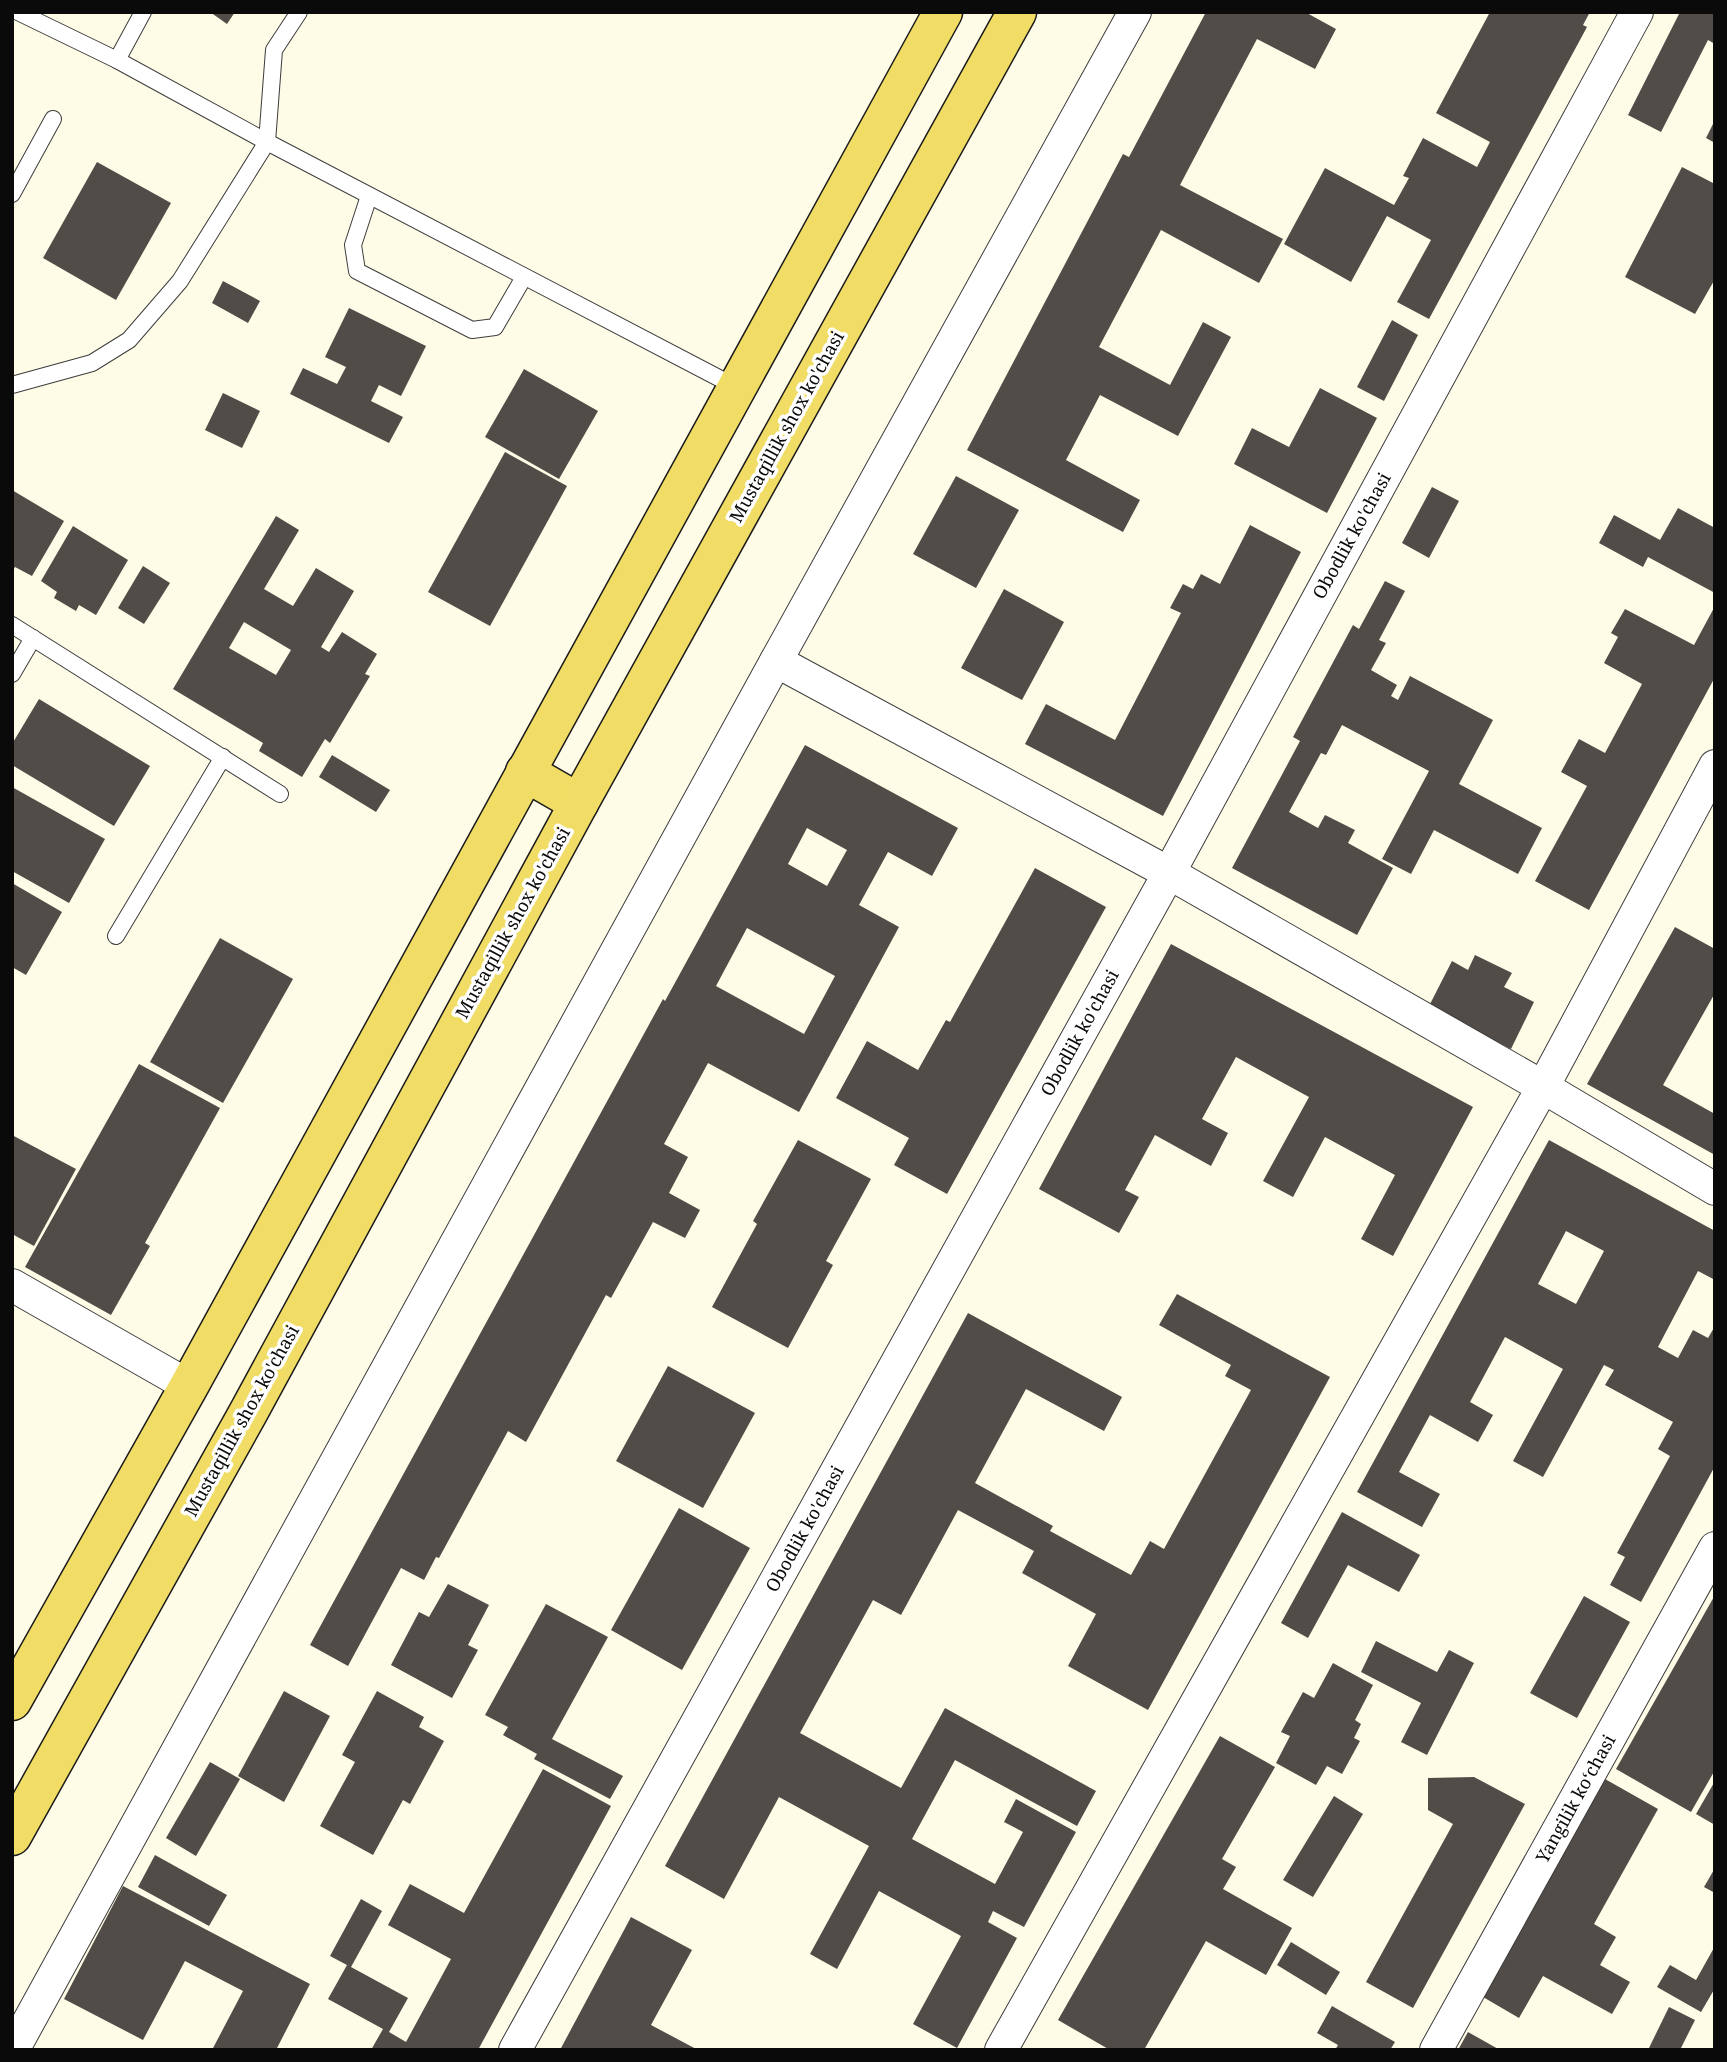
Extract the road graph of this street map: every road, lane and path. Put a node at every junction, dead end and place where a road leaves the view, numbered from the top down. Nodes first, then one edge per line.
1 (18, 12) edge
2 (143, 12) edge
3 (299, 12) edge
4 (943, 12) edge
5 (1017, 12) edge
6 (1135, 12) edge
7 (1637, 12) edge
8 (117, 60) junction
9 (53, 119) dead end
10 (267, 142) junction
11 (12, 194) edge
12 (369, 196) junction
13 (524, 277) junction
14 (12, 385) edge
15 (736, 387) junction
16 (12, 625) edge
17 (33, 638) junction
18 (776, 661) junction
19 (12, 674) edge
20 (223, 757) junction
21 (1715, 766) edge
22 (525, 772) junction
23 (280, 794) dead end
24 (579, 803) junction
25 (1169, 873) junction
26 (116, 936) dead end
27 (1543, 1087) junction
28 (1715, 1189) edge
29 (12, 1285) edge
30 (189, 1386) junction
31 (1715, 1548) edge
32 (12, 1701) edge
33 (12, 1836) edge
34 (13, 2050) edge
35 (515, 2050) edge
36 (1001, 2050) edge
37 (1436, 2050) edge

1 - 8 lane
2 - 8 lane
3 - 10 lane
4 - 15 main road
5 - 24 main road, Mustaqillik shox ko'chasi
6 - 18 street
7 - 25 street, Obodlik ko'chasi
8 - 10 lane
9 - 11 lane
10 - 12 lane
10 - 14 lane
12 - 13 lane
12 - 13 lane
13 - 15 lane
15 - 22 main road
16 - 17 lane
17 - 19 lane
17 - 20 lane
18 - 25 street
18 - 34 street
20 - 23 lane
20 - 26 lane
21 - 27 street
22 - 24 main road
22 - 30 main road
24 - 33 main road, Mustaqillik shox ko'chasi
25 - 27 street
25 - 35 street, Obodlik ko'chasi
27 - 28 street
27 - 36 street
29 - 30 street
30 - 32 main road
31 - 37 street, Yangilik koʻchasi

